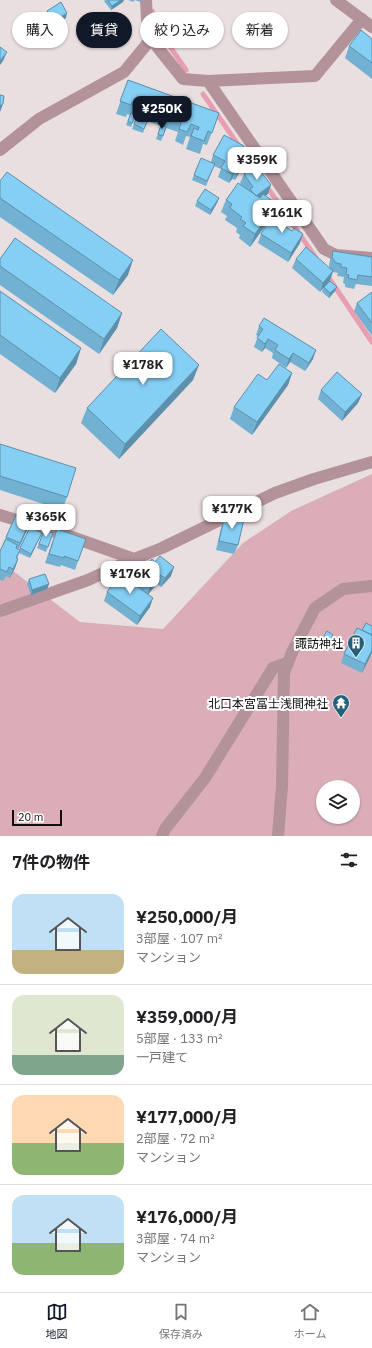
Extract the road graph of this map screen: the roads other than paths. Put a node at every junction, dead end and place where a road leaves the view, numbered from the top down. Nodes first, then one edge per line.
1 (146, 0) edge
2 (336, 0) edge
3 (147, 12) edge
4 (362, 20) junction
5 (372, 27) edge
6 (144, 48) edge
7 (158, 48) edge
8 (208, 81) junction
9 (0, 150) edge
10 (372, 258) edge
11 (372, 462) edge
12 (0, 515) edge
13 (134, 559) junction
14 (372, 586) edge
15 (0, 611) edge
16 (287, 662) junction
17 (162, 836) edge
18 (278, 836) edge

1 - 3 street
2 - 4 street
4 - 5 street
4 - 8 street
6 - 9 street
7 - 8 street
8 - 10 street
11 - 13 street
12 - 13 street
13 - 15 street
14 - 16 street
16 - 17 street
16 - 18 street

